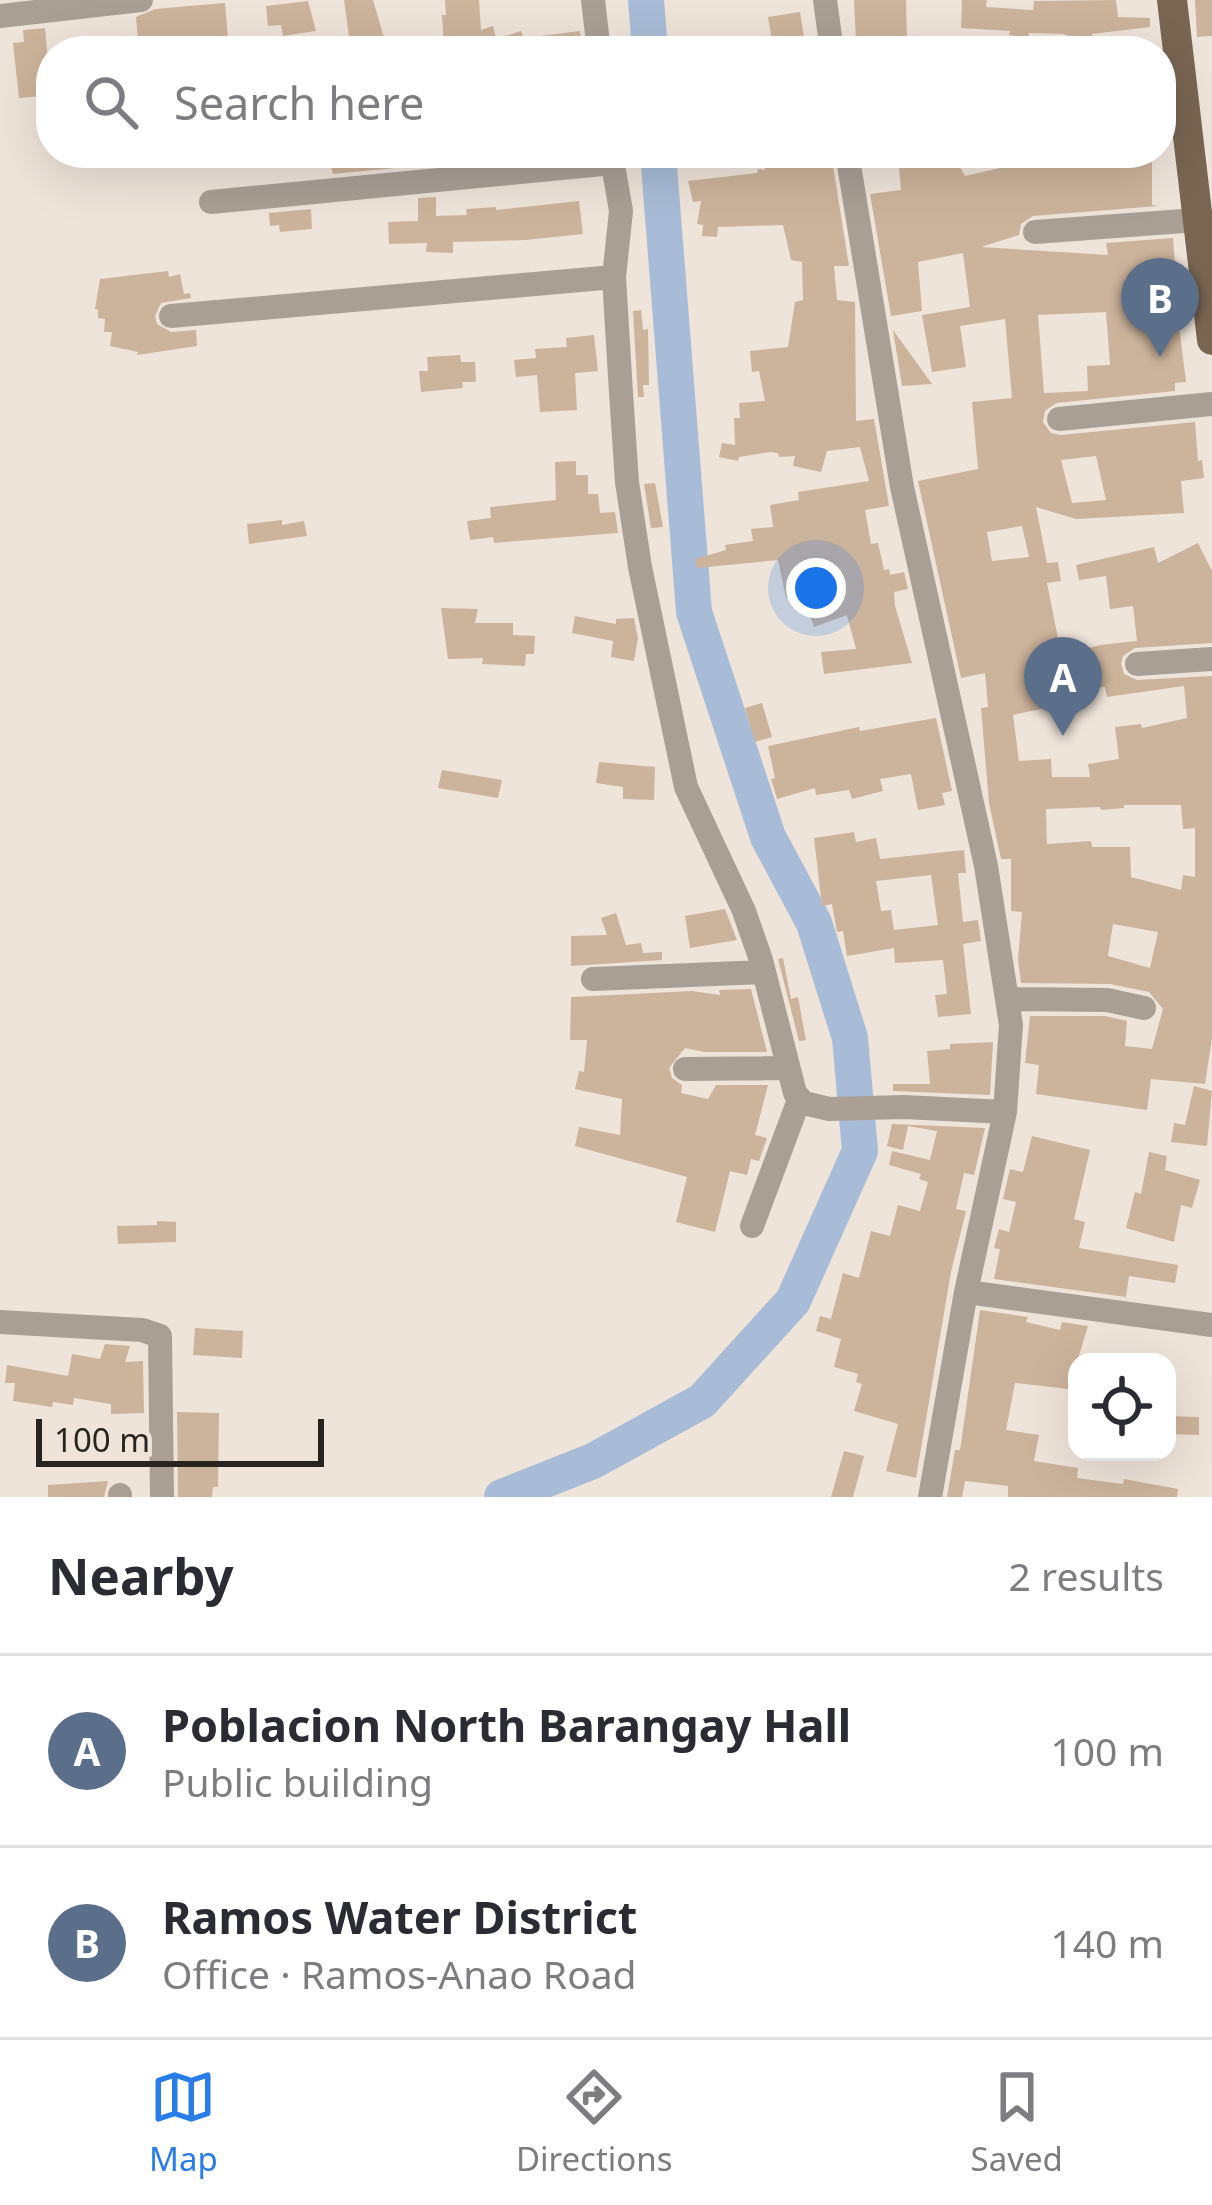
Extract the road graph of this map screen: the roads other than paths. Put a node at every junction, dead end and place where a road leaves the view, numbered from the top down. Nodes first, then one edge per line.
1 (141, 0) edge
2 (593, 0) edge
3 (825, 0) edge
4 (1172, 0) edge
5 (0, 16) edge
6 (597, 36) edge
7 (830, 36) edge
8 (521, 168) edge
9 (614, 168) edge
10 (850, 168) edge
11 (211, 202) dead end
12 (1197, 220) junction
13 (1035, 232) dead end
14 (614, 277) junction
15 (171, 316) dead end
16 (1212, 340) edge
17 (1212, 404) edge
18 (1059, 419) dead end
19 (1212, 659) edge
20 (1137, 664) dead end
21 (764, 972) junction
22 (593, 979) dead end
23 (1008, 999) junction
24 (1144, 1008) dead end
25 (788, 1068) junction
26 (685, 1069) dead end
27 (799, 1100) junction
28 (1005, 1112) junction
29 (752, 1226) dead end
30 (966, 1292) junction
31 (0, 1322) edge
32 (1212, 1325) edge
33 (162, 1497) edge
34 (930, 1497) edge

1 - 5 street
2 - 6 street
3 - 7 street
4 - 12 main road
8 - 11 street
9 - 14 street
10 - 23 street
12 - 13 street
12 - 16 main road
14 - 15 street
14 - 21 street
17 - 18 street
19 - 20 street
21 - 22 street
21 - 25 street
23 - 24 street
23 - 28 street
25 - 26 street
25 - 27 street
27 - 28 street
27 - 29 street
28 - 30 street
30 - 32 street
30 - 34 street
31 - 33 street

